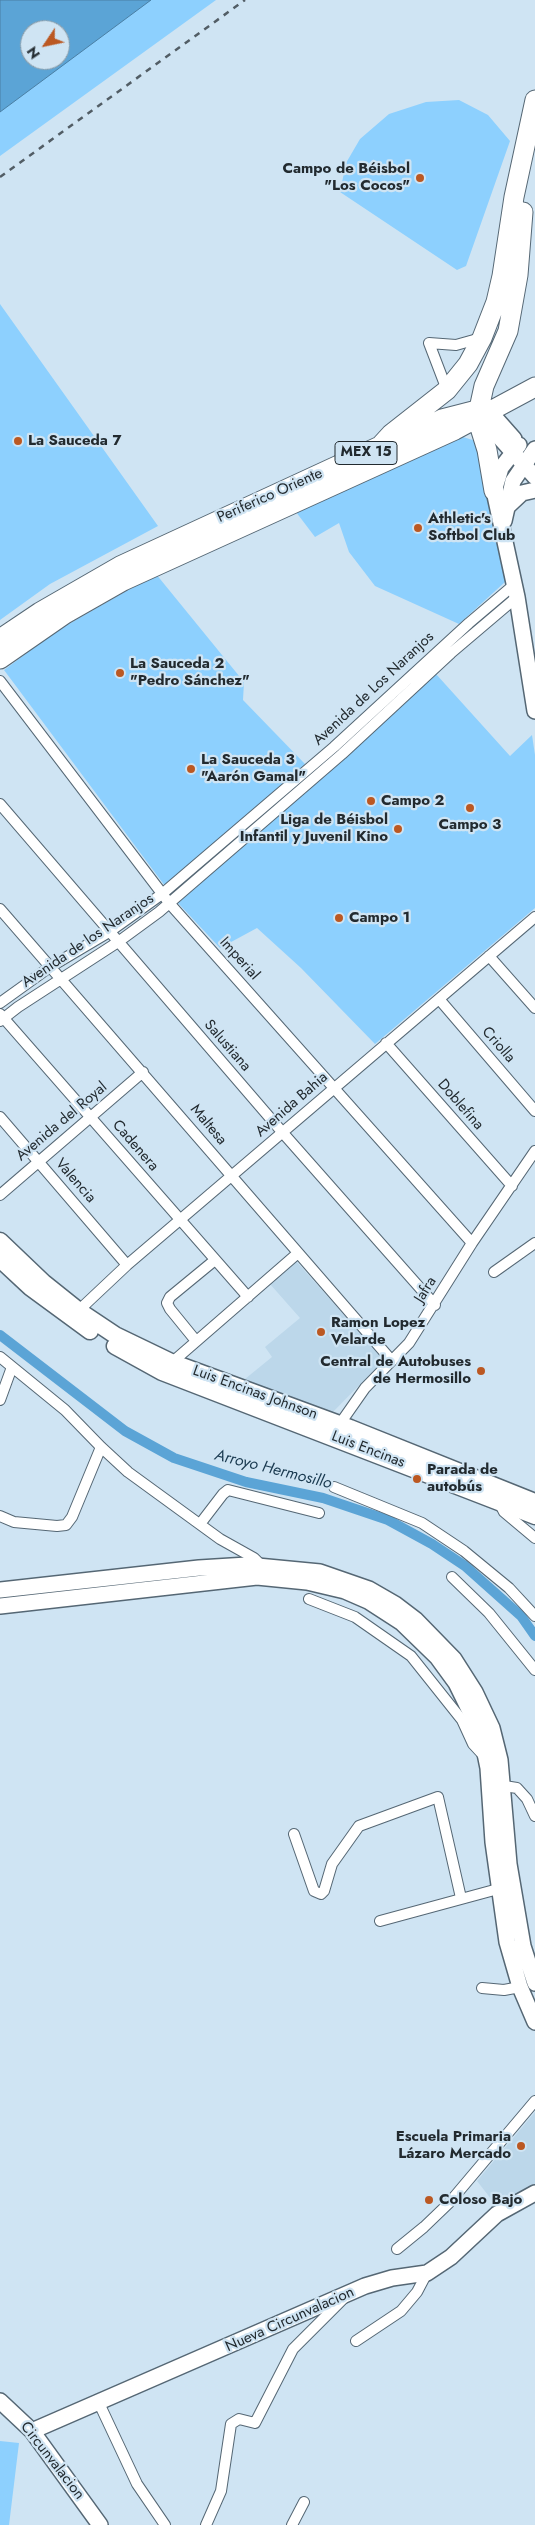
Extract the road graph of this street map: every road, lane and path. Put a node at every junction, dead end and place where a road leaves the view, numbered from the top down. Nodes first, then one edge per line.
1 (535, 100) edge
2 (527, 139) junction
3 (482, 338) junction
4 (535, 387) edge
5 (447, 390) junction
6 (482, 414) junction
7 (380, 446) junction
8 (516, 449) junction
9 (531, 458) edge
10 (535, 477) edge
11 (535, 490) edge
12 (494, 491) junction
13 (506, 508) junction
14 (502, 530) junction
15 (516, 590) junction
16 (0, 640) edge
17 (0, 659) edge
18 (0, 681) edge
19 (535, 711) edge
20 (313, 773) junction
21 (0, 804) edge
22 (162, 894) junction
23 (170, 904) junction
24 (0, 909) edge
25 (535, 917) edge
26 (109, 932) junction
27 (118, 942) junction
28 (489, 956) junction
29 (50, 967) junction
30 (60, 979) junction
31 (439, 1000) junction
32 (0, 1004) edge
33 (535, 1008) edge
34 (1, 1018) edge
35 (386, 1043) junction
36 (143, 1072) junction
37 (334, 1088) junction
38 (535, 1111) edge
39 (0, 1117) edge
40 (91, 1118) junction
41 (283, 1133) junction
42 (535, 1151) edge
43 (39, 1162) junction
44 (232, 1176) junction
45 (512, 1186) junction
46 (0, 1195) edge
47 (181, 1221) junction
48 (0, 1241) edge
49 (535, 1243) edge
50 (472, 1244) junction
51 (298, 1253) junction
52 (0, 1259) edge
53 (215, 1260) junction
54 (127, 1265) junction
55 (494, 1272) dead end
56 (248, 1297) junction
57 (435, 1305) junction
58 (75, 1315) junction
59 (196, 1341) junction
60 (0, 1357) edge
61 (392, 1361) junction
62 (12, 1367) junction
63 (166, 1367) junction
64 (0, 1400) edge
65 (336, 1430) junction
66 (100, 1447) junction
67 (334, 1487) dead end
68 (499, 1501) junction
69 (535, 1502) edge
70 (319, 1513) dead end
71 (0, 1516) edge
72 (535, 1516) edge
73 (200, 1524) junction
74 (535, 1538) edge
75 (262, 1566) junction
76 (452, 1576) dead end
77 (79, 1581) junction
78 (0, 1590) edge
79 (81, 1598) junction
80 (309, 1599) dead end
81 (0, 1606) edge
82 (535, 1616) edge
83 (535, 1670) edge
84 (487, 1760) junction
85 (497, 1785) junction
86 (535, 1816) edge
87 (294, 1834) dead end
88 (498, 1888) junction
89 (461, 1898) junction
90 (380, 1921) dead end
91 (535, 1983) edge
92 (520, 1987) junction
93 (482, 1988) dead end
94 (535, 2022) edge
95 (535, 2101) edge
96 (535, 2194) edge
97 (397, 2249) dead end
98 (427, 2273) junction
99 (350, 2294) junction
100 (356, 2341) dead end
101 (0, 2401) edge
102 (98, 2402) junction
103 (32, 2431) junction
104 (304, 2502) dead end
105 (100, 2525) edge
106 (165, 2525) edge
107 (206, 2525) edge
108 (292, 2525) edge

1 - 2 highway, Periferico Oriente / MEX 15
2 - 3 highway, Periferico Oriente / MEX 15
2 - 6 highway
3 - 5 highway, Periferico Oriente / MEX 15
3 - 5 street
4 - 6 highway, Periferico Oriente / MEX 15
5 - 7 highway, Periferico Oriente / MEX 15
6 - 7 highway
6 - 8 street
6 - 12 highway
6 - 17 highway, Periferico Oriente / MEX 15
7 - 16 highway, Periferico Oriente / MEX 15
8 - 9 street
8 - 12 street
9 - 10 street
9 - 13 street
11 - 13 street
12 - 14 street
13 - 14 street
14 - 15 street
15 - 19 street
15 - 20 street, Avenida de Los Naranjos
18 - 22 street, Imperial
20 - 22 street, Avenida de Los Naranjos
20 - 23 street, Avenida de Los Naranjos
21 - 26 street, Salustiana
22 - 23 street, Imperial
22 - 26 street, Avenida de los Naranjos
23 - 27 street, Avenida de los Naranjos
23 - 37 street, Imperial
24 - 29 street, Maltesa
25 - 28 street, Avenida Bahia
26 - 27 street, Salustiana
26 - 29 street, Avenida de los Naranjos
27 - 30 street, Avenida de los Naranjos
27 - 41 street, Salustiana
28 - 31 street, Avenida Bahia
28 - 33 street
29 - 30 street, Maltesa
29 - 32 street, Avenida de los Naranjos
30 - 34 street, Avenida de los Naranjos
30 - 36 street, Maltesa
31 - 35 street, Avenida Bahia
31 - 38 street, Criolla
34 - 40 street, Cadenera
35 - 37 street, Avenida Bahia
35 - 45 street, Doblefina
36 - 40 street, Avenida del Royal
36 - 44 street, Maltesa
37 - 41 street, Avenida Bahia
37 - 50 street, Imperial
39 - 43 street, Valencia
40 - 43 street, Avenida del Royal
40 - 47 street, Cadenera
41 - 44 street, Avenida Bahia
41 - 57 street, Salustiana
42 - 45 street, Jafra
43 - 46 street, Avenida del Royal
43 - 54 street, Valencia
44 - 47 street, Avenida Bahia
44 - 51 street, Maltesa
45 - 50 street, Jafra
47 - 53 street, Cadenera
47 - 54 street, Avenida Bahia
48 - 58 main road, Luis Encinas Johnson
49 - 55 street
50 - 57 street, Jafra
51 - 56 street
51 - 61 street, Maltesa
52 - 58 main road
53 - 56 street, Cadenera
53 - 59 street
54 - 58 street, Avenida Bahia
56 - 59 street
57 - 61 street, Jafra
58 - 63 main road, Luis Encinas Johnson
59 - 63 street
60 - 62 street
61 - 65 street, Jafra
62 - 64 street
62 - 66 street
63 - 65 main road, Luis Encinas Johnson
65 - 68 main road, Luis Encinas
65 - 69 main road, Luis Encinas Johnson
66 - 71 street
66 - 73 street
67 - 82 street
68 - 72 main road, Luis Encinas
68 - 74 street
70 - 73 street
73 - 75 street
75 - 77 street
75 - 85 street
76 - 83 street
77 - 78 street
77 - 79 street
79 - 81 street
79 - 84 street
80 - 84 street
84 - 85 street
85 - 86 street
85 - 88 street
85 - 91 street
87 - 89 street
88 - 89 street
88 - 92 street
89 - 90 street
92 - 93 street
92 - 94 street
95 - 97 street
96 - 98 street, Nueva Circunvalacion
98 - 99 street, Nueva Circunvalacion
98 - 100 street
99 - 102 street, Nueva Circunvalacion
99 - 107 street
101 - 103 street, Circunvalacion
102 - 103 street, Nueva Circunvalacion
102 - 106 street
103 - 105 street, Circunvalacion
104 - 108 street

